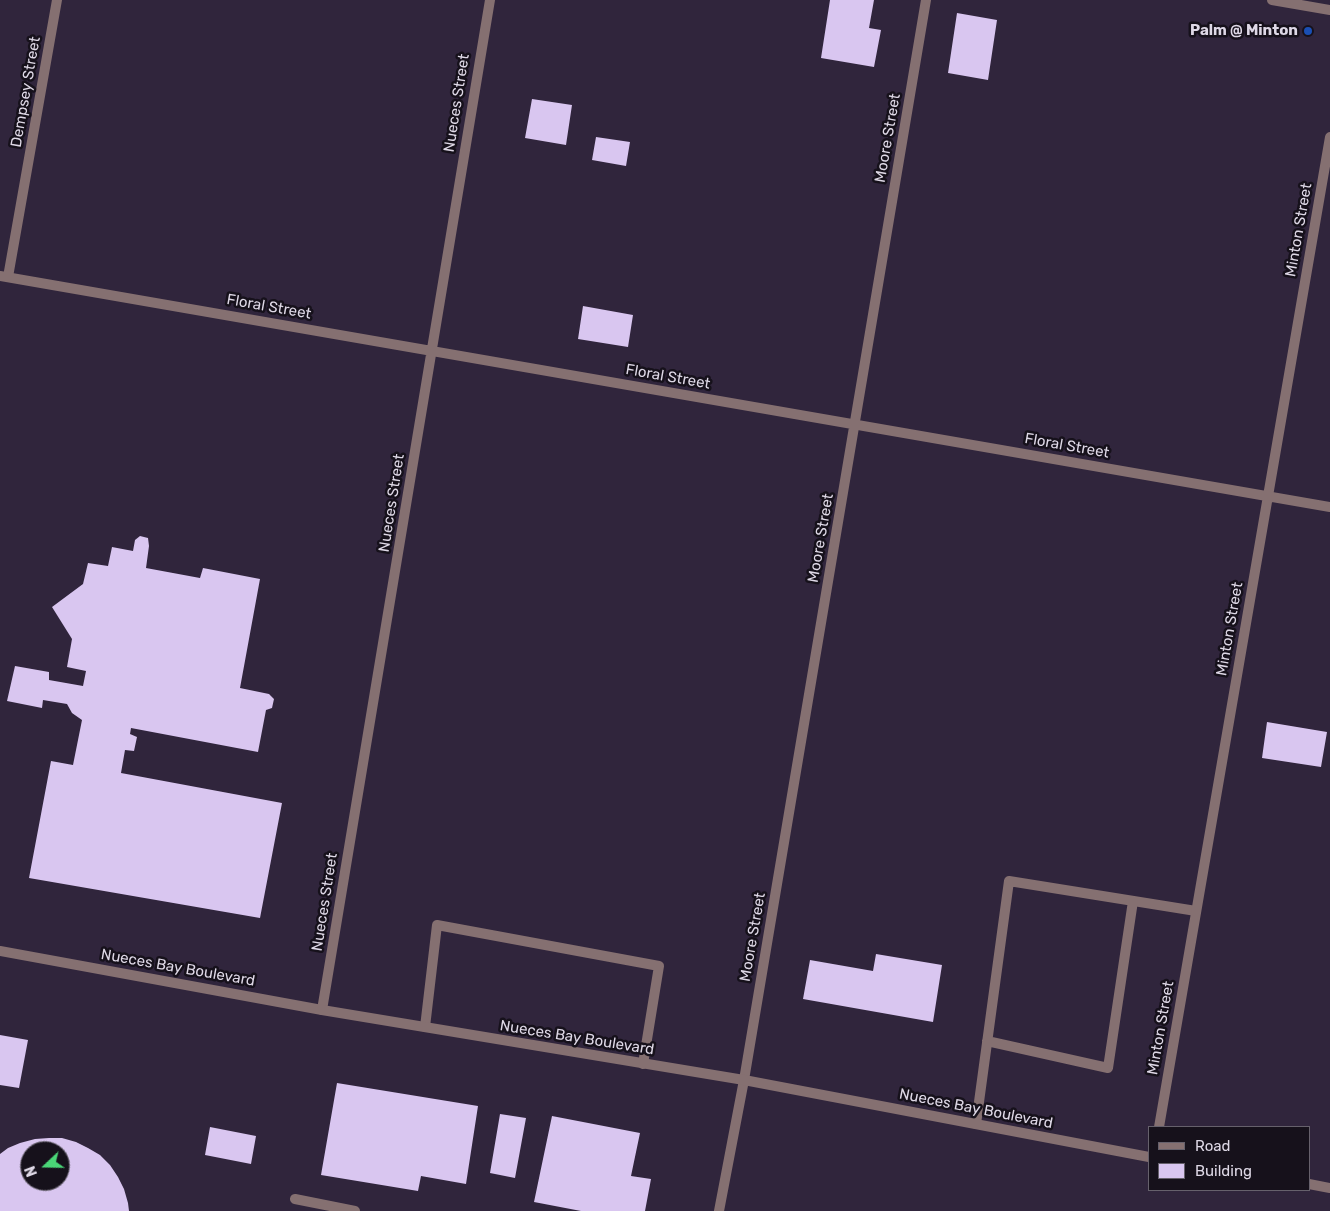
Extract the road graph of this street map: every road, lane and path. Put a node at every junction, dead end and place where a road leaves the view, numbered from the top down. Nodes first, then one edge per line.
1 (57, 0) edge
2 (490, 0) edge
3 (926, 0) edge
4 (1272, 0) edge
5 (1330, 10) edge
6 (1330, 137) edge
7 (4, 276) edge
8 (432, 351) junction
9 (855, 424) junction
10 (1268, 497) junction
11 (1330, 508) edge
12 (1134, 901) junction
13 (1196, 911) junction
14 (0, 951) edge
15 (322, 1010) junction
16 (424, 1027) junction
17 (987, 1041) junction
18 (643, 1064) junction
19 (744, 1080) junction
20 (976, 1124) junction
21 (1159, 1126) edge
22 (1148, 1157) edge
23 (1310, 1184) edge
24 (1330, 1188) edge
25 (295, 1199) dead end
26 (355, 1211) edge
27 (720, 1211) edge

1 - 7 street, Dempsey Street
2 - 8 street, Nueces Street
3 - 9 street, Moore Street
4 - 5 street
6 - 10 street, Minton Street
7 - 8 street, Floral Street
8 - 9 street, Floral Street
8 - 15 street, Nueces Street
9 - 10 street, Floral Street
9 - 19 street, Moore Street
10 - 11 street, Floral Street
10 - 13 street, Minton Street
12 - 13 street
12 - 17 street
12 - 17 street
13 - 21 street, Minton Street
14 - 15 street, Nueces Bay Boulevard
15 - 16 street, Nueces Bay Boulevard
16 - 18 street, Nueces Bay Boulevard
16 - 18 street
17 - 20 street
18 - 19 street, Nueces Bay Boulevard
19 - 20 street, Nueces Bay Boulevard
19 - 27 street, Moore Street
20 - 22 street, Nueces Bay Boulevard
23 - 24 street
25 - 26 street

